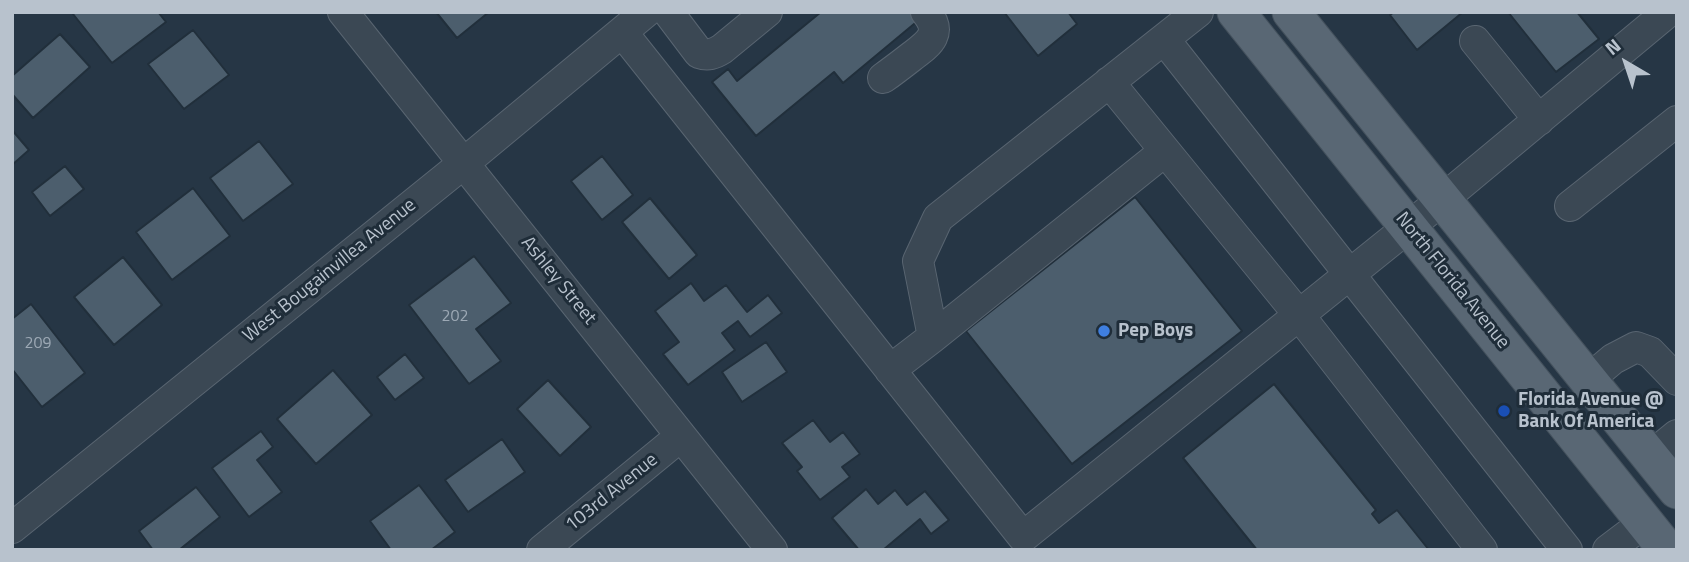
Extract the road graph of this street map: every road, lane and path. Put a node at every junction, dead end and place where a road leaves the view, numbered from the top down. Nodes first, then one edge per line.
1 (343, 12) edge
2 (646, 12) edge
3 (668, 12) edge
4 (767, 12) edge
5 (926, 12) edge
6 (1198, 12) edge
7 (1236, 12) edge
8 (1291, 12) edge
9 (1668, 12) edge
10 (622, 32) junction
11 (1164, 39) junction
12 (1475, 41) dead end
13 (884, 78) dead end
14 (1110, 82) junction
15 (1539, 120) junction
16 (1677, 121) edge
17 (1165, 151) junction
18 (464, 163) junction
19 (1442, 200) junction
20 (1570, 206) dead end
21 (1408, 227) junction
22 (1350, 274) junction
23 (1299, 315) junction
24 (933, 337) junction
25 (890, 370) junction
26 (1588, 380) junction
27 (1677, 380) edge
28 (681, 436) junction
29 (1664, 446) edge
30 (1677, 490) edge
31 (12, 528) edge
32 (1656, 536) edge
33 (1028, 543) edge
34 (542, 550) edge
35 (772, 550) edge
36 (1482, 550) edge
37 (1567, 550) edge
38 (1608, 550) edge

1 - 18 street, Ashley Street
2 - 10 street, West Bougainvillea Avenue
3 - 4 street
5 - 13 street
6 - 11 street
7 - 21 main road, North Florida Avenue
8 - 19 main road
9 - 15 street
10 - 18 street, West Bougainvillea Avenue
10 - 25 street
11 - 14 street
11 - 22 street
12 - 15 street
14 - 17 street
14 - 24 street
15 - 19 street
16 - 20 street
17 - 23 street
17 - 24 street
18 - 28 street, Ashley Street
18 - 31 street, West Bougainvillea Avenue
19 - 21 street
19 - 26 main road
21 - 22 street
21 - 32 main road, North Florida Avenue
22 - 23 street
22 - 37 street
23 - 33 street
23 - 36 street
24 - 25 street
25 - 33 street
26 - 27 street
26 - 29 main road
28 - 34 street, 103rd Avenue
28 - 35 street, Ashley Street
29 - 30 main road
32 - 38 street

